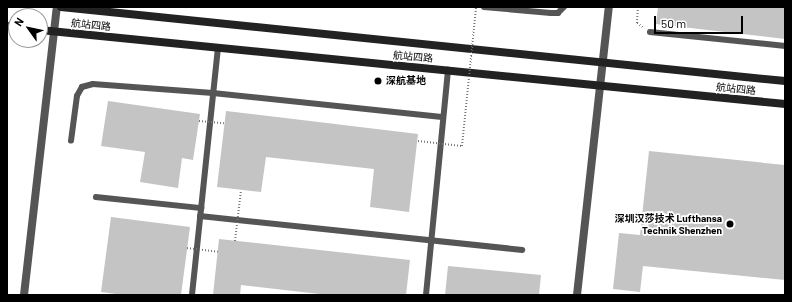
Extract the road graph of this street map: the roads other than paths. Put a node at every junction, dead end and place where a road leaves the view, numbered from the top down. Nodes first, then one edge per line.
1 (57, 7) edge
2 (61, 7) edge
3 (484, 7) edge
4 (564, 7) edge
5 (609, 7) edge
6 (48, 31) edge
7 (54, 31) junction
8 (650, 32) road end
9 (785, 46) edge
10 (218, 49) junction
11 (603, 62) junction
12 (448, 70) junction
13 (785, 81) edge
14 (600, 85) junction
15 (213, 93) junction
16 (785, 104) edge
17 (442, 117) junction
18 (71, 141) dead end
19 (96, 197) dead end
20 (201, 208) junction
21 (200, 216) junction
22 (431, 240) junction
23 (522, 250) dead end
24 (24, 295) edge
25 (192, 295) edge
26 (426, 295) edge
27 (577, 295) edge

1 - 7 street
2 - 11 street, 航站四路
3 - 4 lane
5 - 11 street
6 - 7 street, 航站四路
7 - 10 street, 航站四路
7 - 24 street
8 - 9 lane
10 - 12 street, 航站四路
10 - 15 lane
11 - 13 street, 航站四路
11 - 14 street
12 - 14 street, 航站四路
12 - 17 lane
14 - 16 street, 航站四路
14 - 27 street
15 - 17 lane
15 - 18 lane
15 - 20 lane
17 - 22 lane
19 - 20 lane
20 - 21 lane
21 - 22 lane
21 - 25 lane
22 - 23 lane
22 - 26 lane

